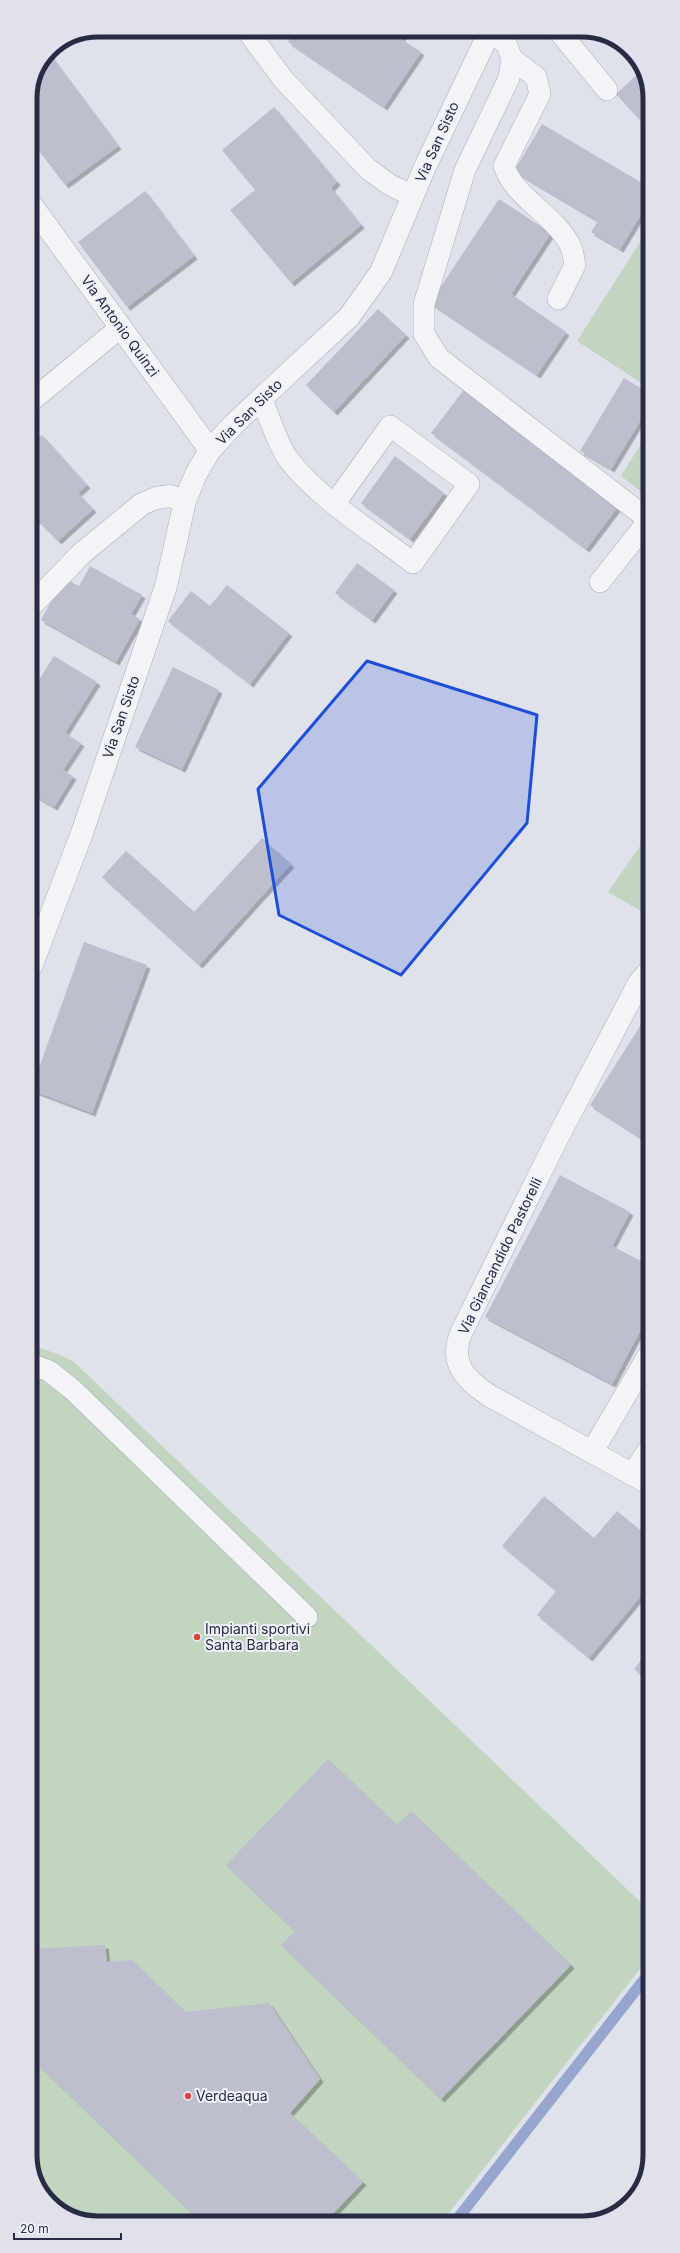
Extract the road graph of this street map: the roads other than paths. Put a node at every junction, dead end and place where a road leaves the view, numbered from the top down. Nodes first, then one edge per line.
1 (252, 37) edge
2 (488, 37) edge
3 (497, 37) edge
4 (564, 37) edge
5 (512, 59) junction
6 (607, 90) dead end
7 (413, 196) junction
8 (37, 212) edge
9 (558, 300) dead end
10 (121, 327) junction
11 (37, 396) edge
12 (261, 398) junction
13 (210, 450) junction
14 (185, 501) junction
15 (335, 503) junction
16 (643, 515) edge
17 (643, 528) edge
18 (600, 582) dead end
19 (37, 600) edge
20 (37, 951) edge
21 (643, 979) edge
22 (37, 1367) edge
23 (643, 1367) edge
24 (592, 1452) junction
25 (641, 1479) edge
26 (307, 1616) dead end

1 - 7 lane
2 - 7 street, Via San Sisto
3 - 5 lane
4 - 6 lane
5 - 9 lane
5 - 16 lane
7 - 12 street, Via San Sisto
8 - 10 street, Via Antonio Quinzi
10 - 11 lane
10 - 13 street, Via Antonio Quinzi
12 - 13 street, Via San Sisto
12 - 15 lane
13 - 14 street, Via San Sisto
14 - 19 street
14 - 20 street, Via San Sisto
15 - 15 lane
17 - 18 lane
21 - 24 street, Via Giancandido Pastorelli
22 - 26 lane
23 - 24 street
24 - 25 street, Via Giancandido Pastorelli

